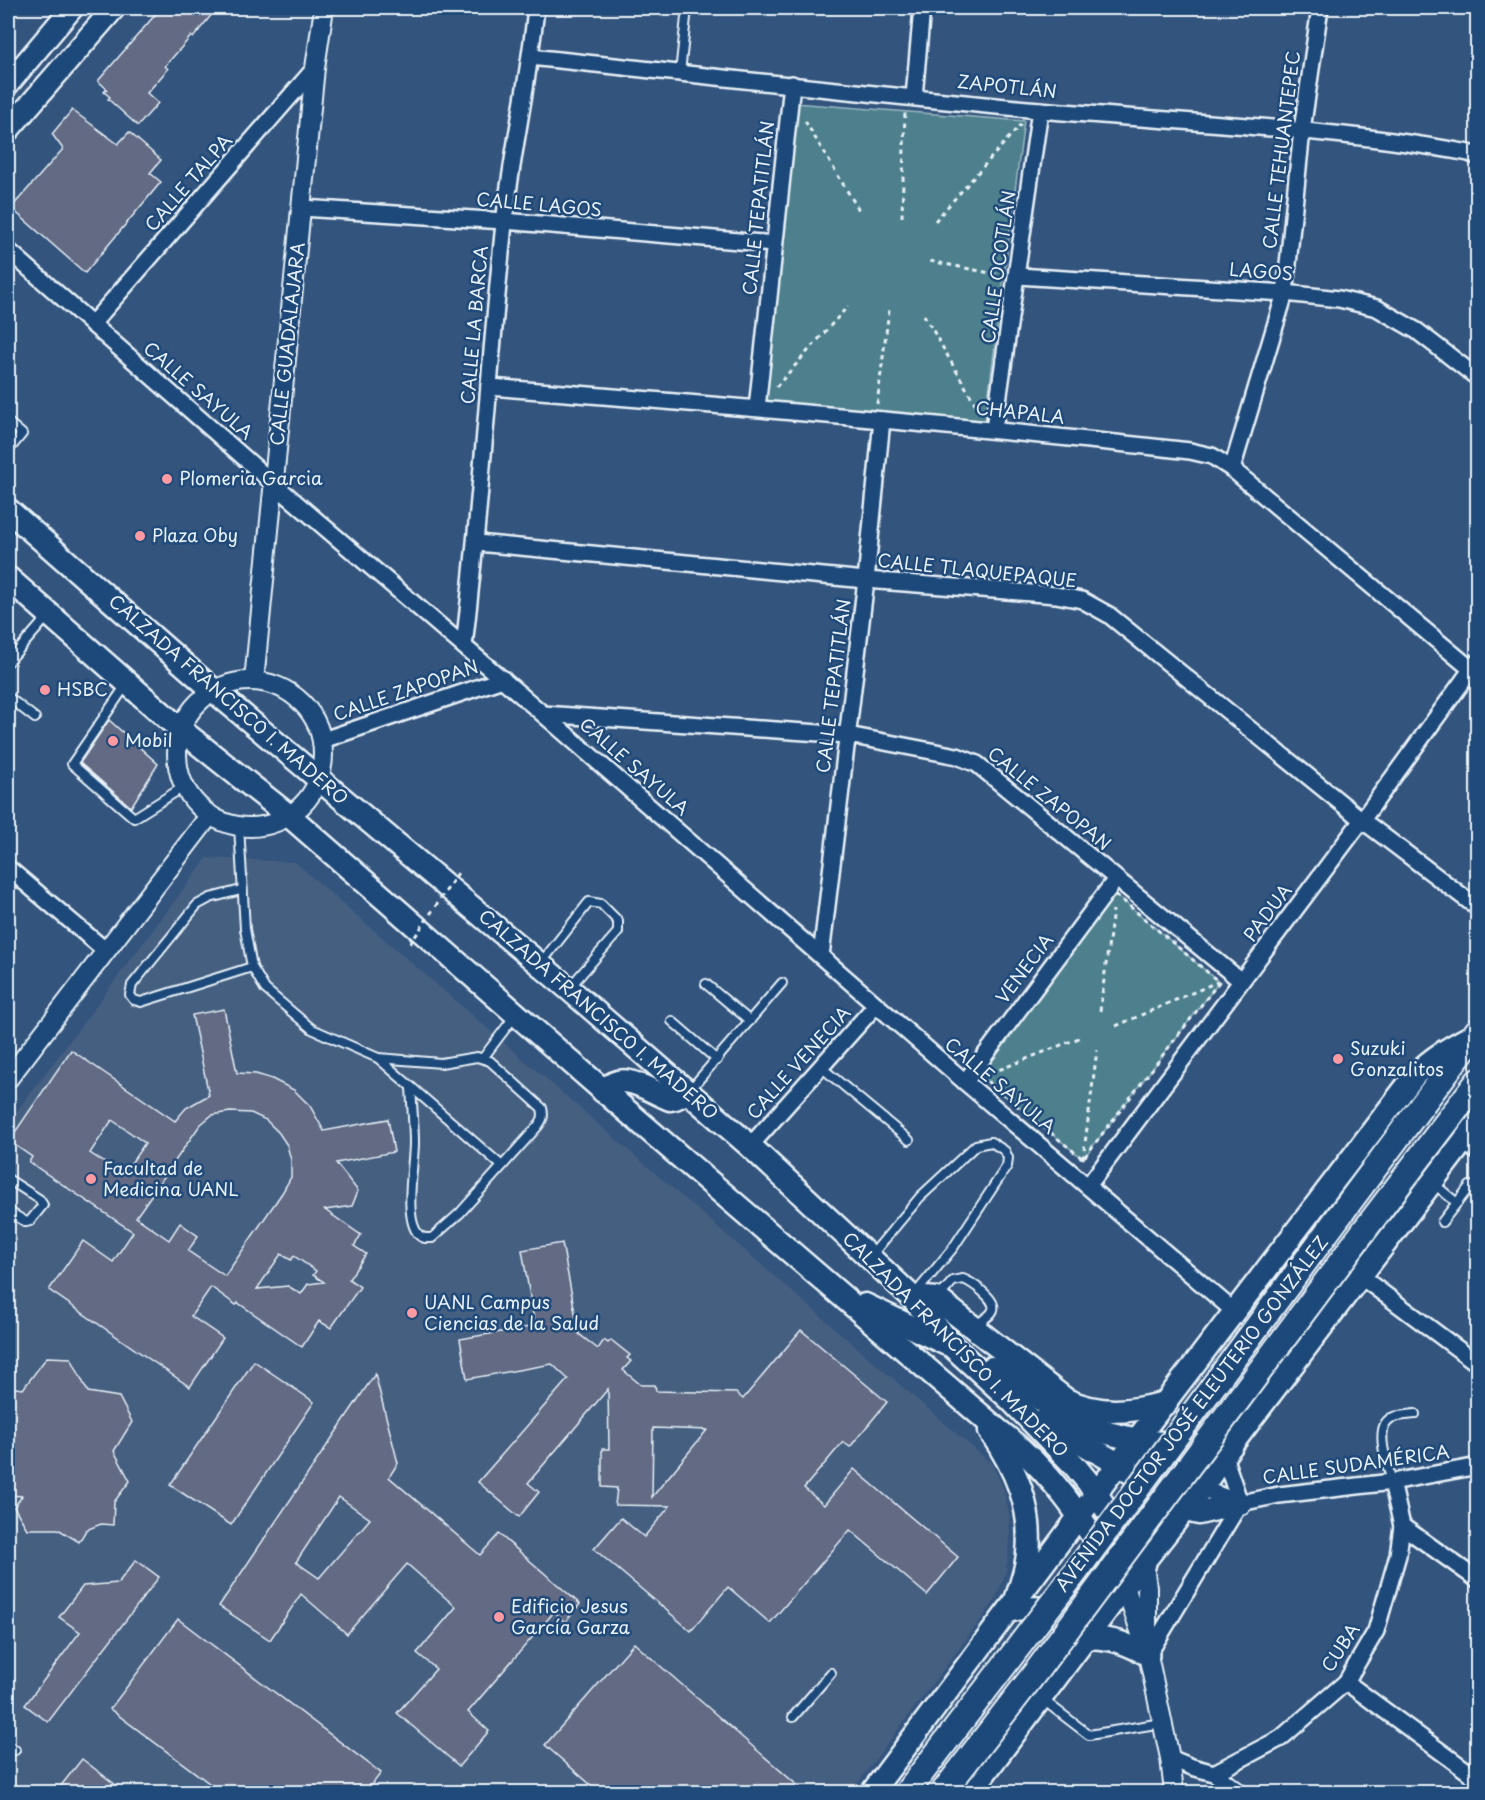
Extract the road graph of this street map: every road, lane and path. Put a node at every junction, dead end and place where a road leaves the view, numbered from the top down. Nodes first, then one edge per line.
1 (72, 8) edge
2 (114, 8) edge
3 (324, 8) edge
4 (536, 8) edge
5 (687, 8) edge
6 (922, 8) edge
7 (1320, 8) edge
8 (531, 57) junction
9 (315, 68) junction
10 (680, 73) junction
11 (8, 84) edge
12 (792, 84) junction
13 (914, 97) junction
14 (1040, 110) junction
15 (905, 111) dead end
16 (800, 112) dead end
17 (1012, 120) dead end
18 (1024, 121) junction
19 (8, 130) edge
20 (1302, 130) junction
21 (1023, 132) dead end
22 (1478, 157) edge
23 (302, 208) junction
24 (860, 212) dead end
25 (902, 217) dead end
26 (504, 221) junction
27 (935, 221) dead end
28 (774, 244) junction
29 (8, 250) edge
30 (930, 261) dead end
31 (1011, 276) junction
32 (1285, 293) junction
33 (848, 306) dead end
34 (889, 310) dead end
35 (924, 315) dead end
36 (92, 324) junction
37 (1478, 378) edge
38 (489, 387) junction
39 (770, 393) dead end
40 (757, 408) junction
41 (980, 412) dead end
42 (879, 416) junction
43 (8, 422) edge
44 (994, 429) junction
45 (8, 451) edge
46 (1232, 469) junction
47 (274, 484) junction
48 (8, 510) edge
49 (477, 543) junction
50 (8, 578) edge
51 (866, 580) junction
52 (49, 615) junction
53 (464, 646) junction
54 (8, 662) edge
55 (1474, 665) edge
56 (503, 679) junction
57 (254, 681) junction
58 (127, 683) junction
59 (213, 690) junction
60 (8, 698) edge
61 (543, 714) junction
62 (35, 718) dead end
63 (181, 730) junction
64 (848, 735) junction
65 (322, 740) junction
66 (320, 779) junction
67 (184, 786) junction
68 (210, 815) junction
69 (289, 817) junction
70 (1362, 820) junction
71 (239, 826) junction
72 (8, 868) edge
73 (459, 870) dead end
74 (1116, 879) junction
75 (241, 890) junction
76 (1115, 896) junction
77 (1478, 908) edge
78 (410, 944) dead end
79 (106, 951) junction
80 (821, 956) junction
81 (540, 964) junction
82 (252, 967) junction
83 (1241, 981) junction
84 (1219, 982) junction
85 (782, 983) dead end
86 (706, 984) dead end
87 (569, 989) junction
88 (876, 1005) junction
89 (1100, 1011) dead end
90 (516, 1013) junction
91 (672, 1021) dead end
92 (750, 1021) junction
93 (1116, 1026) dead end
94 (1476, 1032) edge
95 (1079, 1038) dead end
96 (1097, 1050) dead end
97 (378, 1058) junction
98 (483, 1058) junction
99 (717, 1060) junction
100 (821, 1067) junction
101 (982, 1077) junction
102 (8, 1079) edge
103 (1478, 1081) edge
104 (965, 1082) junction
105 (411, 1087) junction
106 (603, 1090) junction
107 (688, 1092) junction
108 (1478, 1122) edge
109 (909, 1140) dead end
110 (750, 1146) junction
111 (1470, 1146) edge
112 (1083, 1159) junction
113 (502, 1166) junction
114 (8, 1179) edge
115 (1432, 1182) junction
116 (1088, 1186) junction
117 (1470, 1186) dead end
118 (1457, 1203) junction
119 (8, 1211) edge
120 (1442, 1222) dead end
121 (870, 1258) junction
122 (1360, 1276) junction
123 (839, 1294) junction
124 (912, 1297) junction
125 (937, 1299) junction
126 (1235, 1312) junction
127 (973, 1327) junction
128 (953, 1347) junction
129 (1478, 1364) edge
130 (1191, 1370) junction
131 (1012, 1401) junction
132 (975, 1410) junction
133 (1160, 1411) junction
134 (1256, 1413) junction
135 (1415, 1414) dead end
136 (1166, 1444) junction
137 (1126, 1446) junction
138 (1227, 1451) junction
139 (1478, 1466) edge
140 (1392, 1482) junction
141 (1202, 1488) junction
142 (1097, 1495) junction
143 (1240, 1503) junction
144 (1185, 1510) junction
145 (1080, 1517) junction
146 (1402, 1526) junction
147 (1144, 1565) junction
148 (1478, 1580) edge
149 (1125, 1586) junction
150 (1012, 1607) junction
151 (1088, 1638) junction
152 (1148, 1655) junction
153 (1066, 1667) junction
154 (831, 1673) dead end
155 (1346, 1682) junction
156 (1042, 1699) junction
157 (793, 1717) dead end
158 (1162, 1723) junction
159 (1170, 1758) junction
160 (1214, 1773) junction
161 (1478, 1779) edge
162 (877, 1784) edge
163 (907, 1792) edge
164 (944, 1792) edge
165 (971, 1792) edge
166 (1174, 1792) edge
167 (1239, 1792) edge

1 - 11 main road
2 - 19 main road
3 - 9 street, CALLE GUADALAJARA
4 - 8 street, CALLE LA BARCA
5 - 10 lane
6 - 13 street
7 - 20 street, CALLE TEHUANTEPEC
8 - 10 street, ZAPOTLÁN
8 - 26 street, CALLE LA BARCA
9 - 23 street, CALLE GUADALAJARA
9 - 36 street, CALLE TALPA
10 - 12 street, ZAPOTLÁN
12 - 13 street, ZAPOTLÁN
12 - 28 street, CALLE TEPATITLÁN
13 - 14 street, ZAPOTLÁN
14 - 20 street, ZAPOTLÁN
14 - 31 street, CALLE OCOTLÁN
15 - 25 path
16 - 24 path
17 - 18 path
18 - 21 path
18 - 27 path
20 - 22 street, ZAPOTLÁN
20 - 32 street, CALLE TEHUANTEPEC
23 - 26 street, CALLE LAGOS
23 - 47 street, CALLE GUADALAJARA
26 - 28 street, CALLE LAGOS
26 - 38 street, CALLE LA BARCA
28 - 40 street, CALLE TEPATITLÁN
29 - 36 street, CALLE SAYULA
30 - 31 path
31 - 32 street, LAGOS
31 - 44 street, CALLE OCOTLÁN
32 - 37 street, LAGOS
32 - 46 street, CALLE TEHUANTEPEC
33 - 39 path
34 - 42 path
35 - 41 path
36 - 47 street, CALLE SAYULA
38 - 40 street, CHAPALA
38 - 49 street, CALLE LA BARCA
40 - 42 street, CHAPALA
42 - 44 street, CHAPALA
42 - 51 street, CALLE TEPATITLÁN
43 - 45 lane
44 - 46 street, CHAPALA
46 - 55 street, CHAPALA
47 - 53 street, CALLE SAYULA
47 - 57 street, CALLE GUADALAJARA
48 - 59 main road, CALZADA FRANCISCO I. MADERO
49 - 51 street, CALLE TLAQUEPAQUE
49 - 53 street, CALLE LA BARCA
50 - 52 main road, CALZADA FRANCISCO I. MADERO
51 - 64 street, CALLE TEPATITLÁN
51 - 70 street, CALLE TLAQUEPAQUE
52 - 54 lane
52 - 58 main road, CALZADA FRANCISCO I. MADERO
53 - 56 street, CALLE SAYULA
55 - 70 street, PADUA
56 - 61 street, CALLE SAYULA
56 - 65 street, CALLE ZAPOPAN
57 - 59 street
57 - 65 street
58 - 63 main road, CALZADA FRANCISCO I. MADERO
58 - 67 lane
59 - 63 street
59 - 66 main road, CALZADA FRANCISCO I. MADERO
60 - 62 lane
61 - 64 street, CALLE ZAPOPAN
61 - 80 street, CALLE SAYULA
63 - 67 street
63 - 69 main road, CALZADA FRANCISCO I. MADERO
64 - 74 street, CALLE ZAPOPAN
64 - 80 street, CALLE TEPATITLÁN
65 - 66 street
66 - 69 street
66 - 81 main road, CALZADA FRANCISCO I. MADERO
67 - 68 street
68 - 71 street
68 - 79 street
69 - 71 street
69 - 90 main road, CALZADA FRANCISCO I. MADERO
70 - 77 street, CALLE TLAQUEPAQUE
70 - 83 street, PADUA
71 - 75 lane
72 - 79 street
73 - 78 path, bridge
74 - 83 street, CALLE ZAPOPAN
74 - 104 street, VENECIA
75 - 82 lane
75 - 82 lane
76 - 84 path
76 - 89 path
76 - 101 path
79 - 102 street
80 - 88 street, CALLE SAYULA
81 - 87 main road, CALZADA FRANCISCO I. MADERO
81 - 87 lane
82 - 97 lane
83 - 116 street, PADUA
84 - 93 path
84 - 112 path
85 - 92 lane
86 - 92 lane
87 - 107 main road, CALZADA FRANCISCO I. MADERO
88 - 100 street, CALLE VENECIA
88 - 104 street, CALLE SAYULA
90 - 98 lane
90 - 106 main road, CALZADA FRANCISCO I. MADERO
91 - 99 lane
92 - 99 lane
94 - 126 main road, AVENIDA DOCTOR JOSÉ ELEUTERIO GONZÁLEZ
94 - 163 highway, AVENIDA DOCTOR JOSÉ ELEUTERIO GONZÁLEZ, bridge
95 - 101 path
96 - 112 path
97 - 98 lane
97 - 105 lane
98 - 113 lane
99 - 107 lane
100 - 109 lane
100 - 110 street, CALLE VENECIA
101 - 112 path
103 - 164 highway, AVENIDA DOCTOR JOSÉ ELEUTERIO GONZÁLEZ, bridge
104 - 116 street, CALLE SAYULA
105 - 113 lane
105 - 113 lane
106 - 107 main road
106 - 123 main road, CALZADA FRANCISCO I. MADERO
107 - 110 main road, CALZADA FRANCISCO I. MADERO
108 - 111 main road
110 - 121 main road, CALZADA FRANCISCO I. MADERO
111 - 115 main road
114 - 119 lane
115 - 118 lane
115 - 122 main road
116 - 126 street, CALLE SAYULA
117 - 118 lane
118 - 120 lane
121 - 124 main road, CALZADA FRANCISCO I. MADERO
121 - 124 lane
122 - 129 street
122 - 134 main road
123 - 128 main road
123 - 132 main road, CALZADA FRANCISCO I. MADERO
124 - 125 main road
124 - 128 main road, CALZADA FRANCISCO I. MADERO
125 - 127 main road
125 - 127 lane
126 - 130 main road, AVENIDA DOCTOR JOSÉ ELEUTERIO GONZÁLEZ
127 - 133 main road
128 - 131 main road, CALZADA FRANCISCO I. MADERO
128 - 137 main road
130 - 133 main road, AVENIDA DOCTOR JOSÉ ELEUTERIO GONZÁLEZ
130 - 134 main road
131 - 137 main road
131 - 142 main road, CALZADA FRANCISCO I. MADERO
132 - 145 main road, CALZADA FRANCISCO I. MADERO
132 - 150 main road
133 - 136 main road
133 - 137 main road, AVENIDA DOCTOR JOSÉ ELEUTERIO GONZÁLEZ
134 - 138 main road
135 - 140 lane
136 - 137 main road
136 - 138 main road
137 - 141 main road
137 - 142 main road, AVENIDA DOCTOR JOSÉ ELEUTERIO GONZÁLEZ
137 - 144 main road
138 - 141 main road
138 - 143 street, CALLE SUDAMÉRICA
139 - 140 street, CALLE SUDAMÉRICA
140 - 143 street, CALLE SUDAMÉRICA
140 - 146 street, CUBA
141 - 143 street, CALLE SUDAMÉRICA
141 - 144 main road
142 - 145 main road, AVENIDA DOCTOR JOSÉ ELEUTERIO GONZÁLEZ
142 - 147 main road, CALZADA FRANCISCO I. MADERO
143 - 144 main road
143 - 152 street
144 - 147 main road
145 - 149 main road, CALZADA FRANCISCO I. MADERO
145 - 150 main road, AVENIDA DOCTOR JOSÉ ELEUTERIO GONZÁLEZ
146 - 148 street
146 - 155 street, CUBA
147 - 149 main road
147 - 152 street
149 - 151 main road
149 - 152 street
150 - 153 main road
150 - 162 main road, AVENIDA DOCTOR JOSÉ ELEUTERIO GONZÁLEZ
151 - 152 main road
151 - 153 main road
152 - 158 street
153 - 156 main road
154 - 157 lane
155 - 160 street, CUBA
155 - 161 street
156 - 158 lane
156 - 165 main road
158 - 159 street
159 - 160 street
159 - 166 street
160 - 167 street
162 - 164 main road

